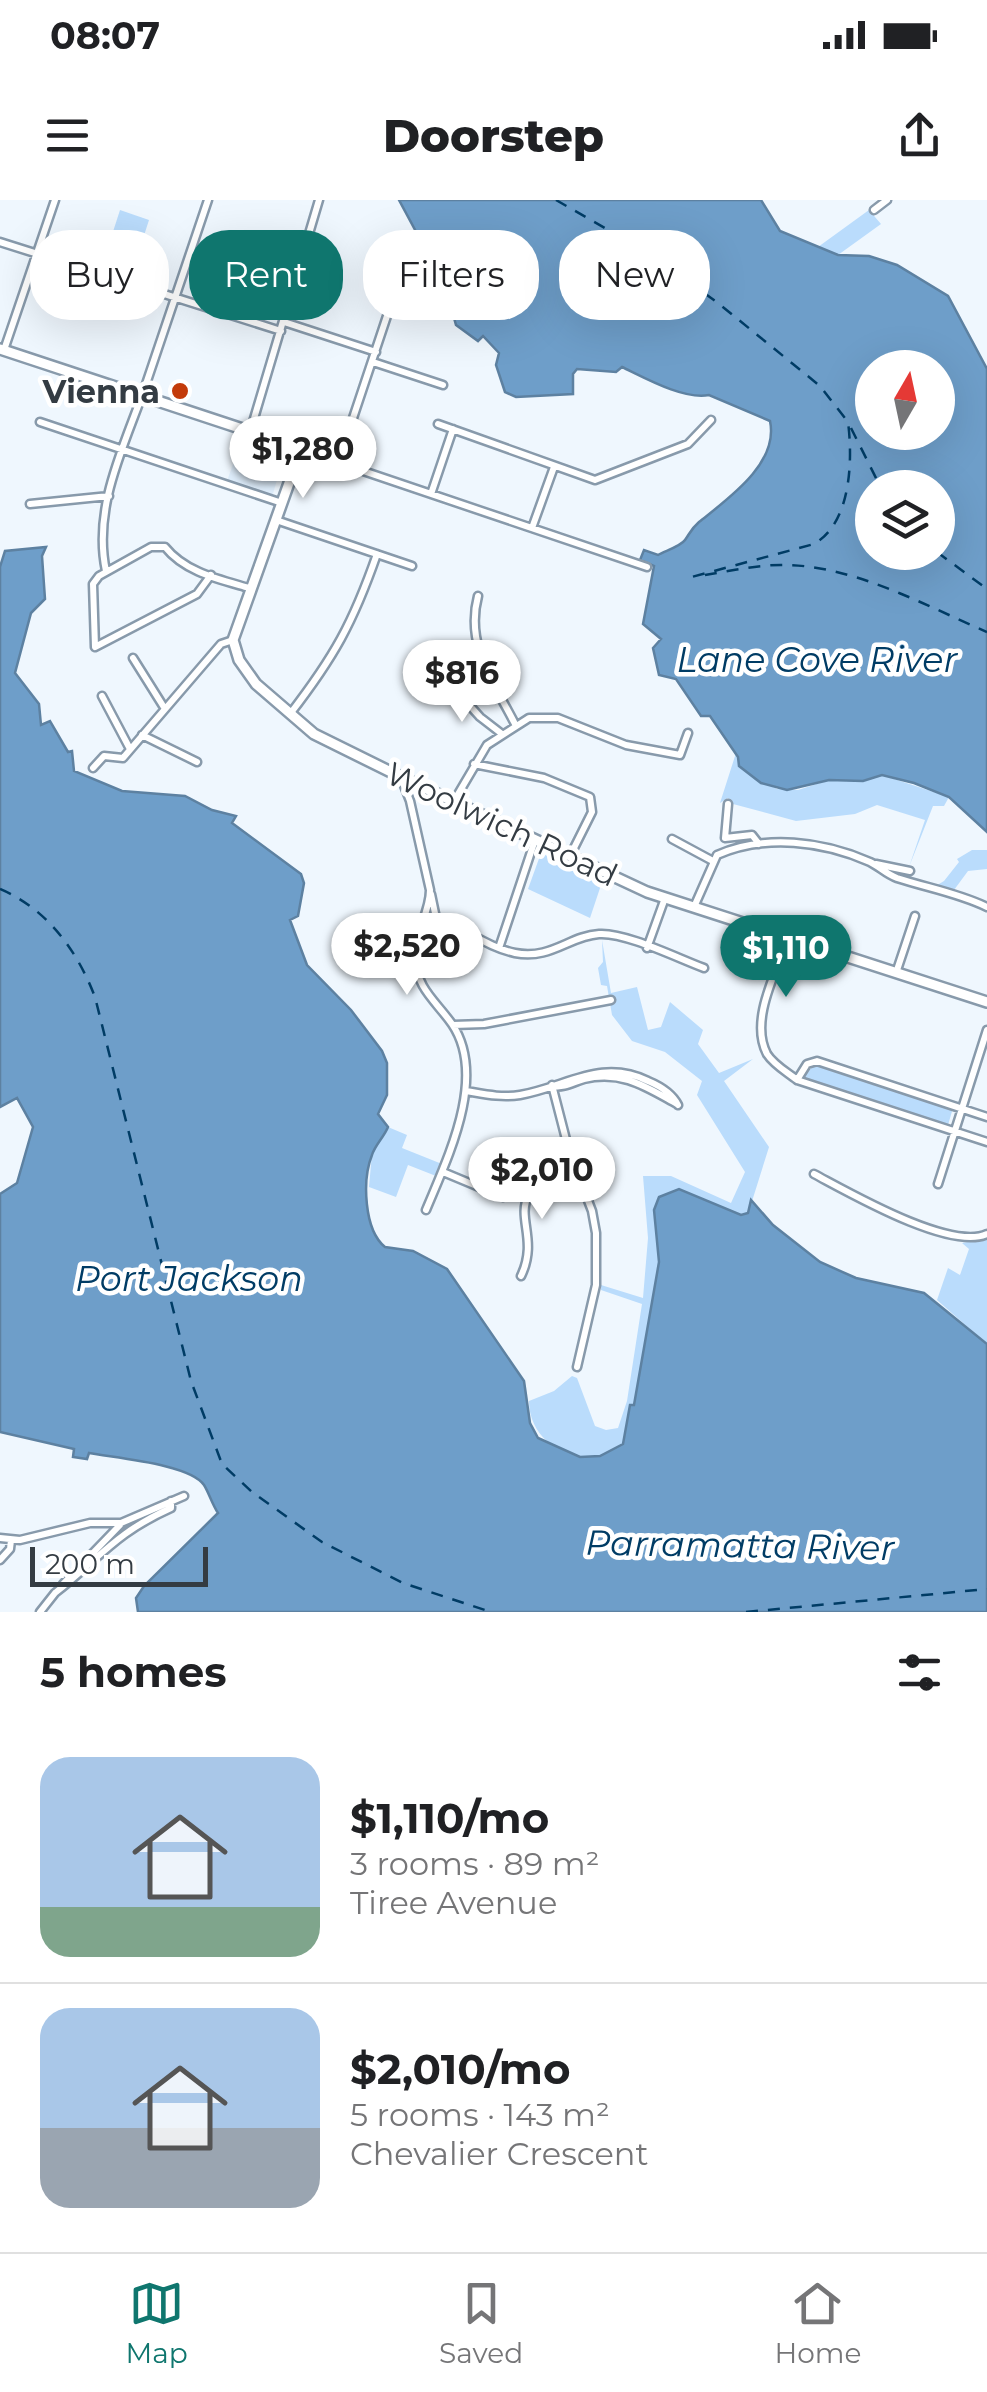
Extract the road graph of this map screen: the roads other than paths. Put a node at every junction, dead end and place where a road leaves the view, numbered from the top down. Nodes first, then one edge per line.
1 (55, 200) edge
2 (208, 200) edge
3 (319, 200) edge
4 (888, 200) edge
5 (874, 210) dead end
6 (45, 230) edge
7 (310, 230) edge
8 (0, 242) edge
9 (30, 251) edge
10 (30, 272) edge
11 (169, 295) edge
12 (175, 297) junction
13 (387, 320) edge
14 (284, 322) joint
15 (281, 331) junction
16 (2, 350) edge
17 (376, 352) junction
18 (373, 362) junction
19 (442, 386) dead end
20 (142, 397) junction
21 (711, 420) dead end
22 (40, 422) dead end
23 (438, 424) dead end
24 (453, 428) junction
25 (250, 432) junction
26 (121, 448) junction
27 (293, 452) junction
28 (338, 462) junction
29 (554, 467) junction
30 (430, 494) junction
31 (109, 496) junction
32 (282, 502) junction
33 (30, 504) dead end
34 (275, 520) junction
35 (532, 528) junction
36 (377, 554) junction
37 (412, 566) dead end
38 (647, 568) dead end
39 (106, 571) junction
40 (211, 576) junction
41 (249, 588) junction
42 (478, 596) dead end
43 (233, 640) junction
44 (133, 658) dead end
45 (446, 688) dead end
46 (102, 696) dead end
47 (165, 709) junction
48 (290, 714) junction
49 (514, 724) junction
50 (688, 733) dead end
51 (502, 734) junction
52 (142, 735) junction
53 (130, 749) junction
54 (197, 762) dead end
55 (474, 764) junction
56 (92, 768) dead end
57 (401, 777) junction
58 (454, 801) junction
59 (728, 804) dead end
60 (672, 839) dead end
61 (535, 840) junction
62 (759, 844) junction
63 (570, 856) junction
64 (712, 860) junction
65 (874, 864) junction
66 (910, 871) dead end
67 (430, 894) junction
68 (665, 898) junction
69 (694, 907) junction
70 (987, 907) edge
71 (915, 916) dead end
72 (788, 938) junction
73 (499, 948) junction
74 (647, 948) junction
75 (704, 968) dead end
76 (896, 973) junction
77 (611, 1000) dead end
78 (987, 1002) edge
79 (453, 1025) junction
80 (987, 1030) edge
81 (798, 1080) junction
82 (552, 1085) junction
83 (466, 1091) junction
84 (962, 1108) junction
85 (987, 1116) edge
86 (955, 1131) junction
87 (987, 1142) edge
88 (574, 1164) junction
89 (443, 1172) junction
90 (814, 1174) dead end
91 (938, 1184) dead end
92 (503, 1198) dead end
93 (426, 1210) dead end
94 (987, 1234) edge
95 (521, 1276) dead end
96 (576, 1368) dead end
97 (184, 1496) dead end
98 (172, 1501) junction
99 (121, 1523) junction
100 (0, 1538) edge
101 (11, 1540) junction
102 (0, 1560) edge
103 (55, 1593) junction
104 (40, 1612) edge

1 - 6 street
2 - 12 street
3 - 7 street
4 - 5 street
8 - 9 street
10 - 16 street
11 - 12 street
12 - 15 street
12 - 20 street
13 - 17 street
14 - 15 street
14 - 17 street
15 - 25 street
16 - 20 street
17 - 18 street
18 - 19 street
18 - 28 street
20 - 25 street
20 - 26 street
21 - 29 street
22 - 26 street
23 - 24 street
24 - 29 street
24 - 30 street
25 - 27 street
26 - 31 street
26 - 32 street
27 - 28 street
27 - 32 street
28 - 30 street
29 - 35 street
30 - 35 street
31 - 33 street
31 - 39 street
32 - 34 street
34 - 36 street
34 - 41 street
35 - 38 street
36 - 37 street
36 - 48 street
39 - 40 street
39 - 40 street
40 - 41 street
41 - 43 street
42 - 49 street
43 - 47 street
43 - 48 street, Woolwich Road
44 - 47 street
45 - 51 street
46 - 53 street
47 - 52 street
48 - 57 street, Woolwich Road
49 - 50 street
49 - 51 street
51 - 55 street
52 - 53 street
52 - 54 street
53 - 56 street
55 - 58 street
55 - 63 street
57 - 58 street, Woolwich Road
57 - 67 street
58 - 61 street, Woolwich Road
59 - 62 street
60 - 64 street
61 - 63 street, Woolwich Road
61 - 73 street
62 - 64 street
62 - 65 street
63 - 68 street, Woolwich Road
64 - 69 street
65 - 66 street
65 - 70 street
67 - 73 street
67 - 79 street
68 - 69 street, Woolwich Road
68 - 74 street
69 - 72 street, Woolwich Road
71 - 76 street
72 - 76 street, Woolwich Road
72 - 81 street
73 - 74 street
74 - 75 street
76 - 78 street, Woolwich Road
77 - 79 street
79 - 83 street
80 - 84 street
81 - 84 street
81 - 86 street
82 - 82 street
82 - 83 street
82 - 88 street
83 - 89 street
84 - 85 street
84 - 86 street
86 - 87 street
86 - 91 street
88 - 95 street
88 - 96 street
89 - 92 street
89 - 93 street
90 - 94 street
97 - 98 street
98 - 99 street
98 - 103 street
99 - 101 street
99 - 103 street
100 - 101 street
101 - 102 street
103 - 104 street

